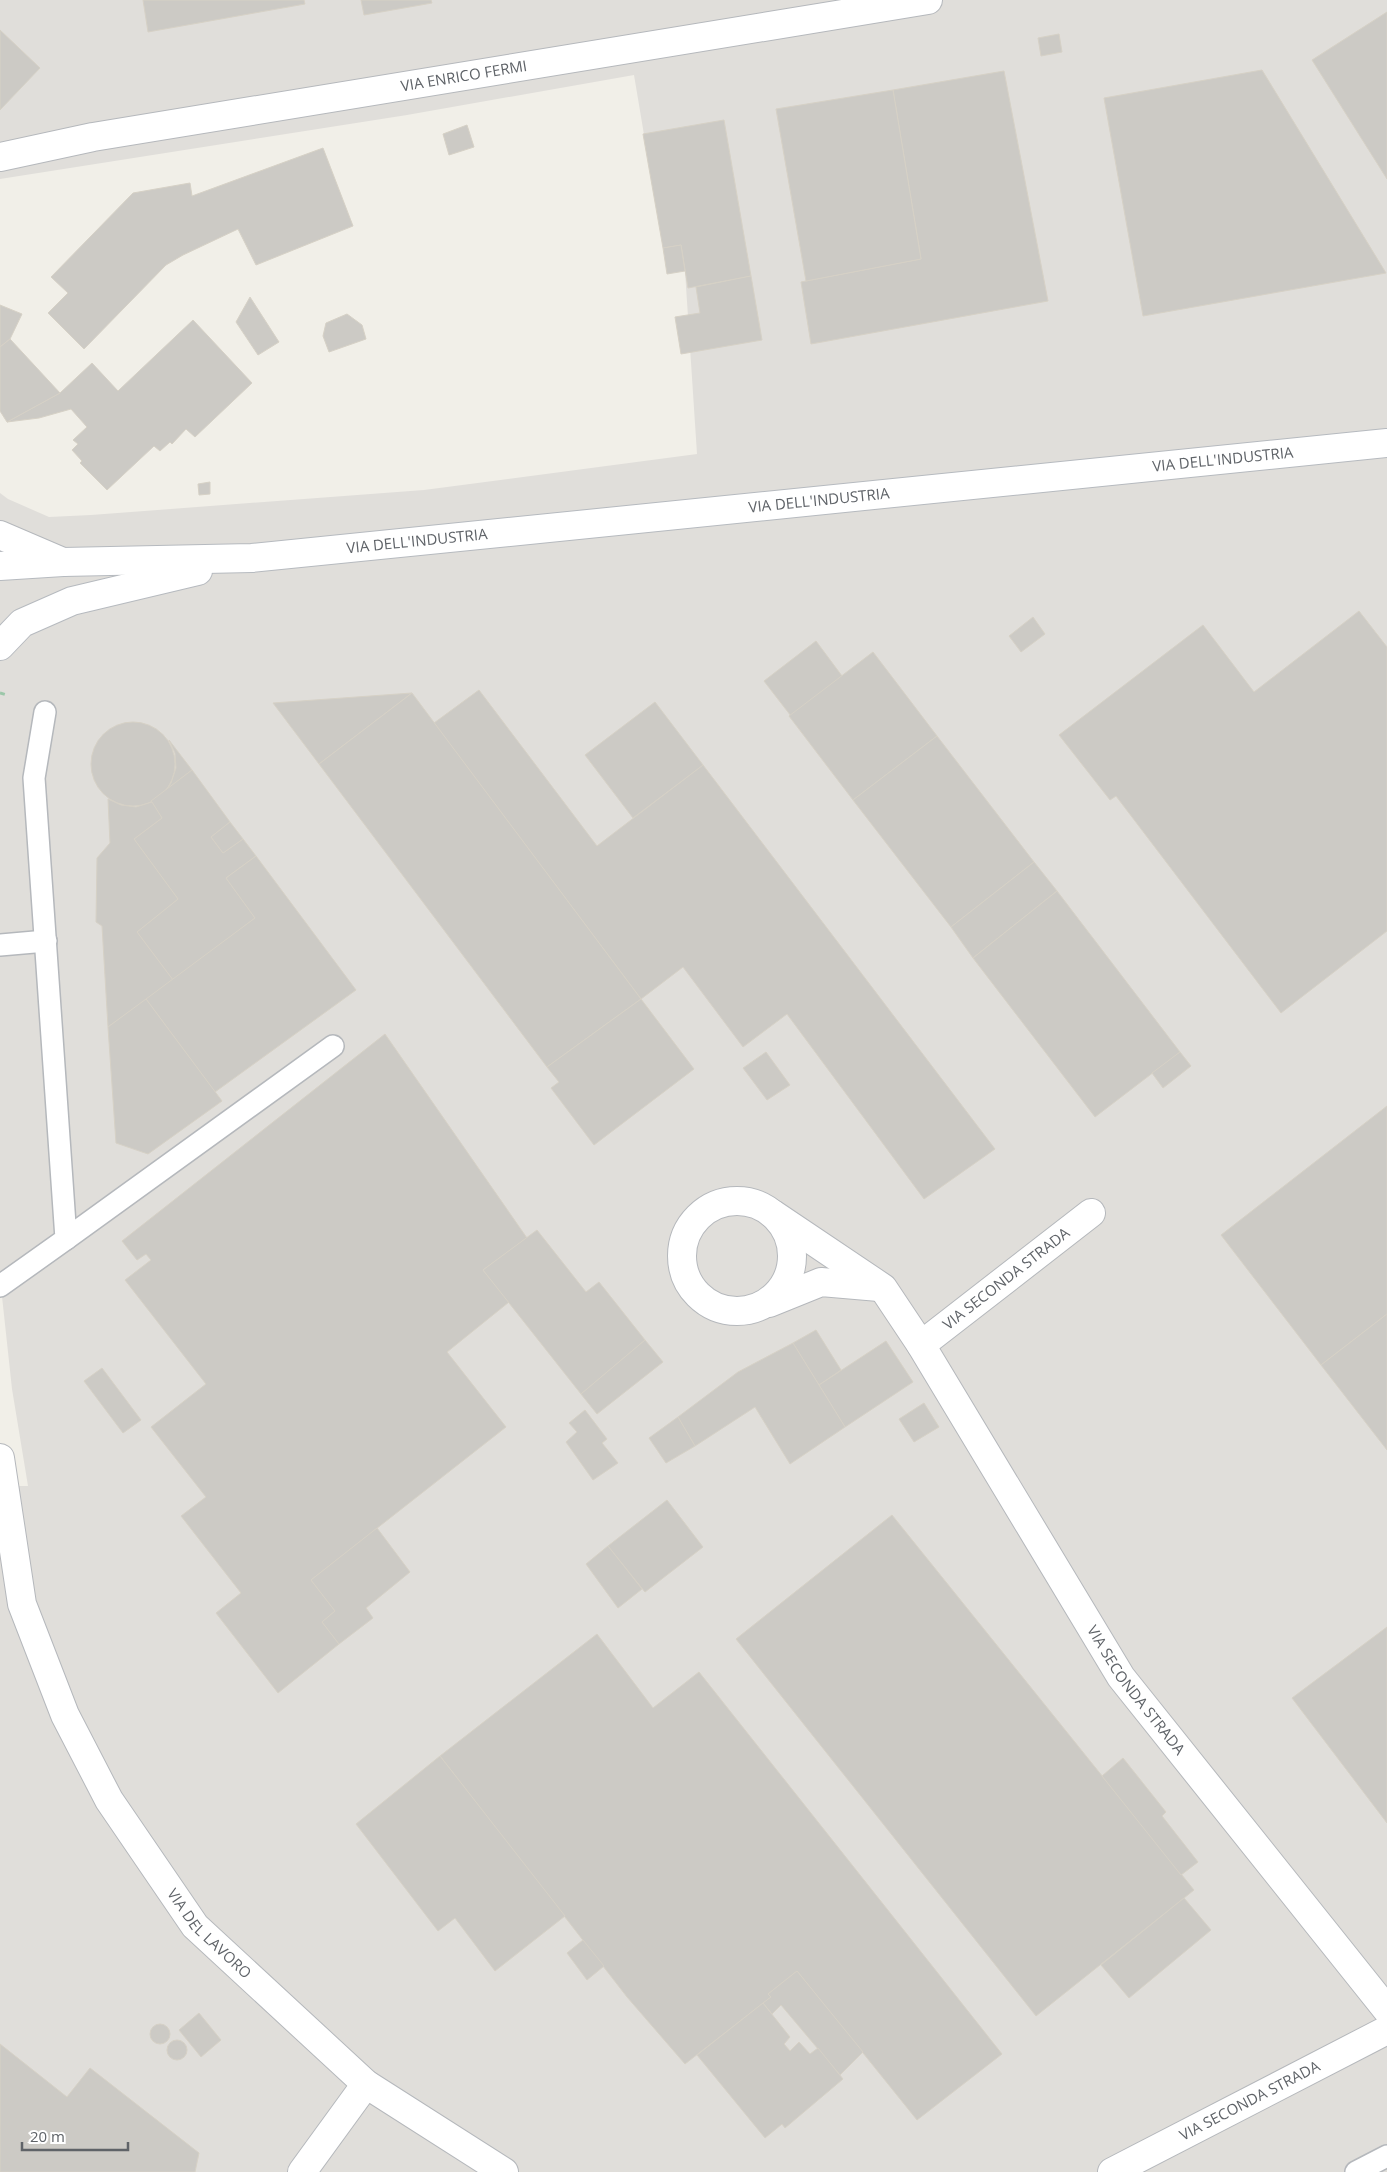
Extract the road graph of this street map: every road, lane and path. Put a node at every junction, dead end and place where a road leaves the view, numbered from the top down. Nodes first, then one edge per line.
1 (928, 0) edge
2 (0, 157) edge
3 (1387, 443) edge
4 (0, 536) edge
5 (252, 558) junction
6 (64, 562) junction
7 (0, 566) edge
8 (0, 646) edge
9 (0, 693) edge
10 (7, 695) dead end
11 (45, 712) dead end
12 (46, 941) junction
13 (0, 945) edge
14 (333, 1046) dead end
15 (1091, 1213) dead end
16 (774, 1214) junction
17 (66, 1239) junction
18 (0, 1286) edge
19 (883, 1288) junction
20 (761, 1306) junction
21 (921, 1345) junction
22 (0, 1458) edge
23 (0, 1581) edge
24 (22, 1604) junction
25 (1387, 2010) edge
26 (1387, 2030) edge
27 (366, 2084) junction
28 (1387, 2156) edge
29 (302, 2172) edge
30 (504, 2172) edge
31 (1112, 2172) edge
32 (1356, 2172) edge

1 - 2 street, VIA ENRICO FERMI
3 - 5 street, VIA DELL'INDUSTRIA
4 - 6 street
5 - 6 street, VIA DELL'INDUSTRIA
5 - 8 street, VIA DELL'INDUSTRIA
6 - 7 street, VIA DELL'INDUSTRIA
9 - 10 path
11 - 12 lane
12 - 13 lane
12 - 17 lane
14 - 17 lane
15 - 21 street, VIA SECONDA STRADA
16 - 19 street, VIA SECONDA STRADA
16 - 20 street, VIA SECONDA STRADA
16 - 20 street, VIA SECONDA STRADA
17 - 18 lane
19 - 20 street, VIA SECONDA STRADA
19 - 21 street, VIA SECONDA STRADA
21 - 25 street, VIA SECONDA STRADA
22 - 24 street, VIA DEL LAVORO
23 - 24 street, VIA DEL LAVORO
24 - 27 street, VIA DEL LAVORO
26 - 31 street, VIA SECONDA STRADA
27 - 29 street
27 - 30 street, VIA DEL LAVORO
28 - 32 lane

